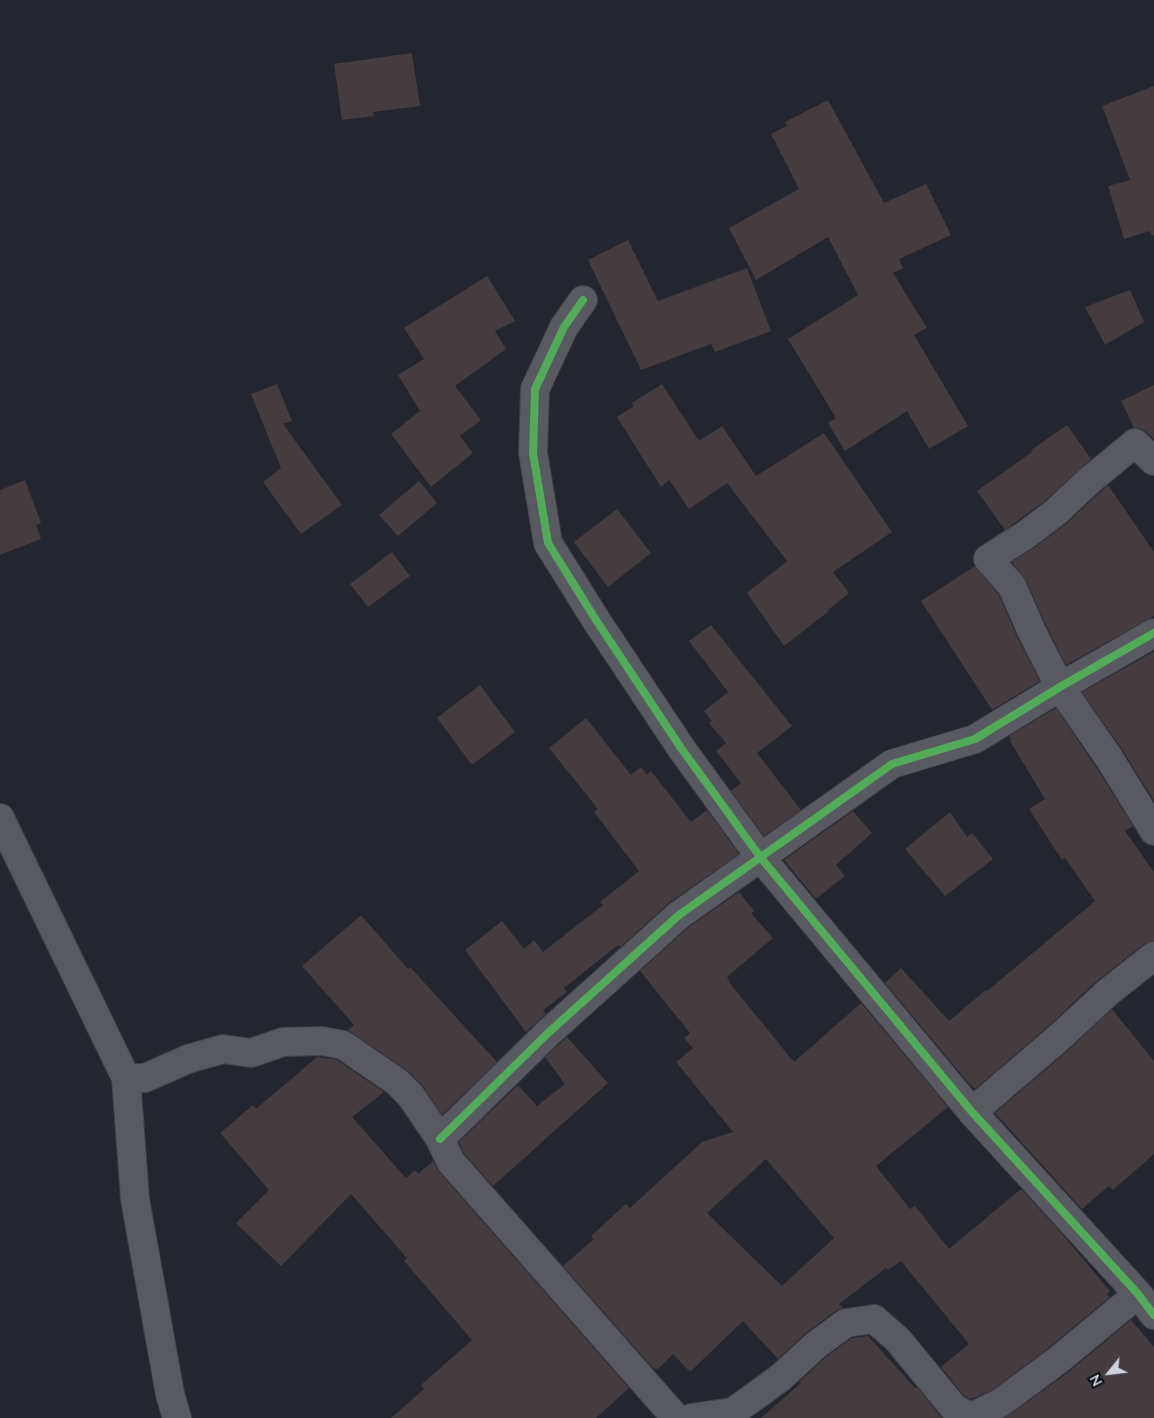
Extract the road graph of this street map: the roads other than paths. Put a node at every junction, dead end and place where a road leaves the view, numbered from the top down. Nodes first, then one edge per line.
1 (582, 300) dead end
2 (1154, 461) edge
3 (1154, 633) edge
4 (1060, 687) junction
5 (0, 818) edge
6 (1154, 831) edge
7 (761, 858) junction
8 (1154, 956) edge
9 (126, 1078) junction
10 (972, 1112) junction
11 (440, 1139) junction
12 (1146, 1305) edge
13 (178, 1418) edge
14 (676, 1418) edge
15 (692, 1418) edge

1 - 7 street
2 - 4 street
3 - 4 street
4 - 6 street
4 - 7 street
5 - 9 street
7 - 10 street
7 - 11 street
8 - 10 street
9 - 11 street
9 - 13 street
10 - 12 street
11 - 14 street
12 - 15 street

